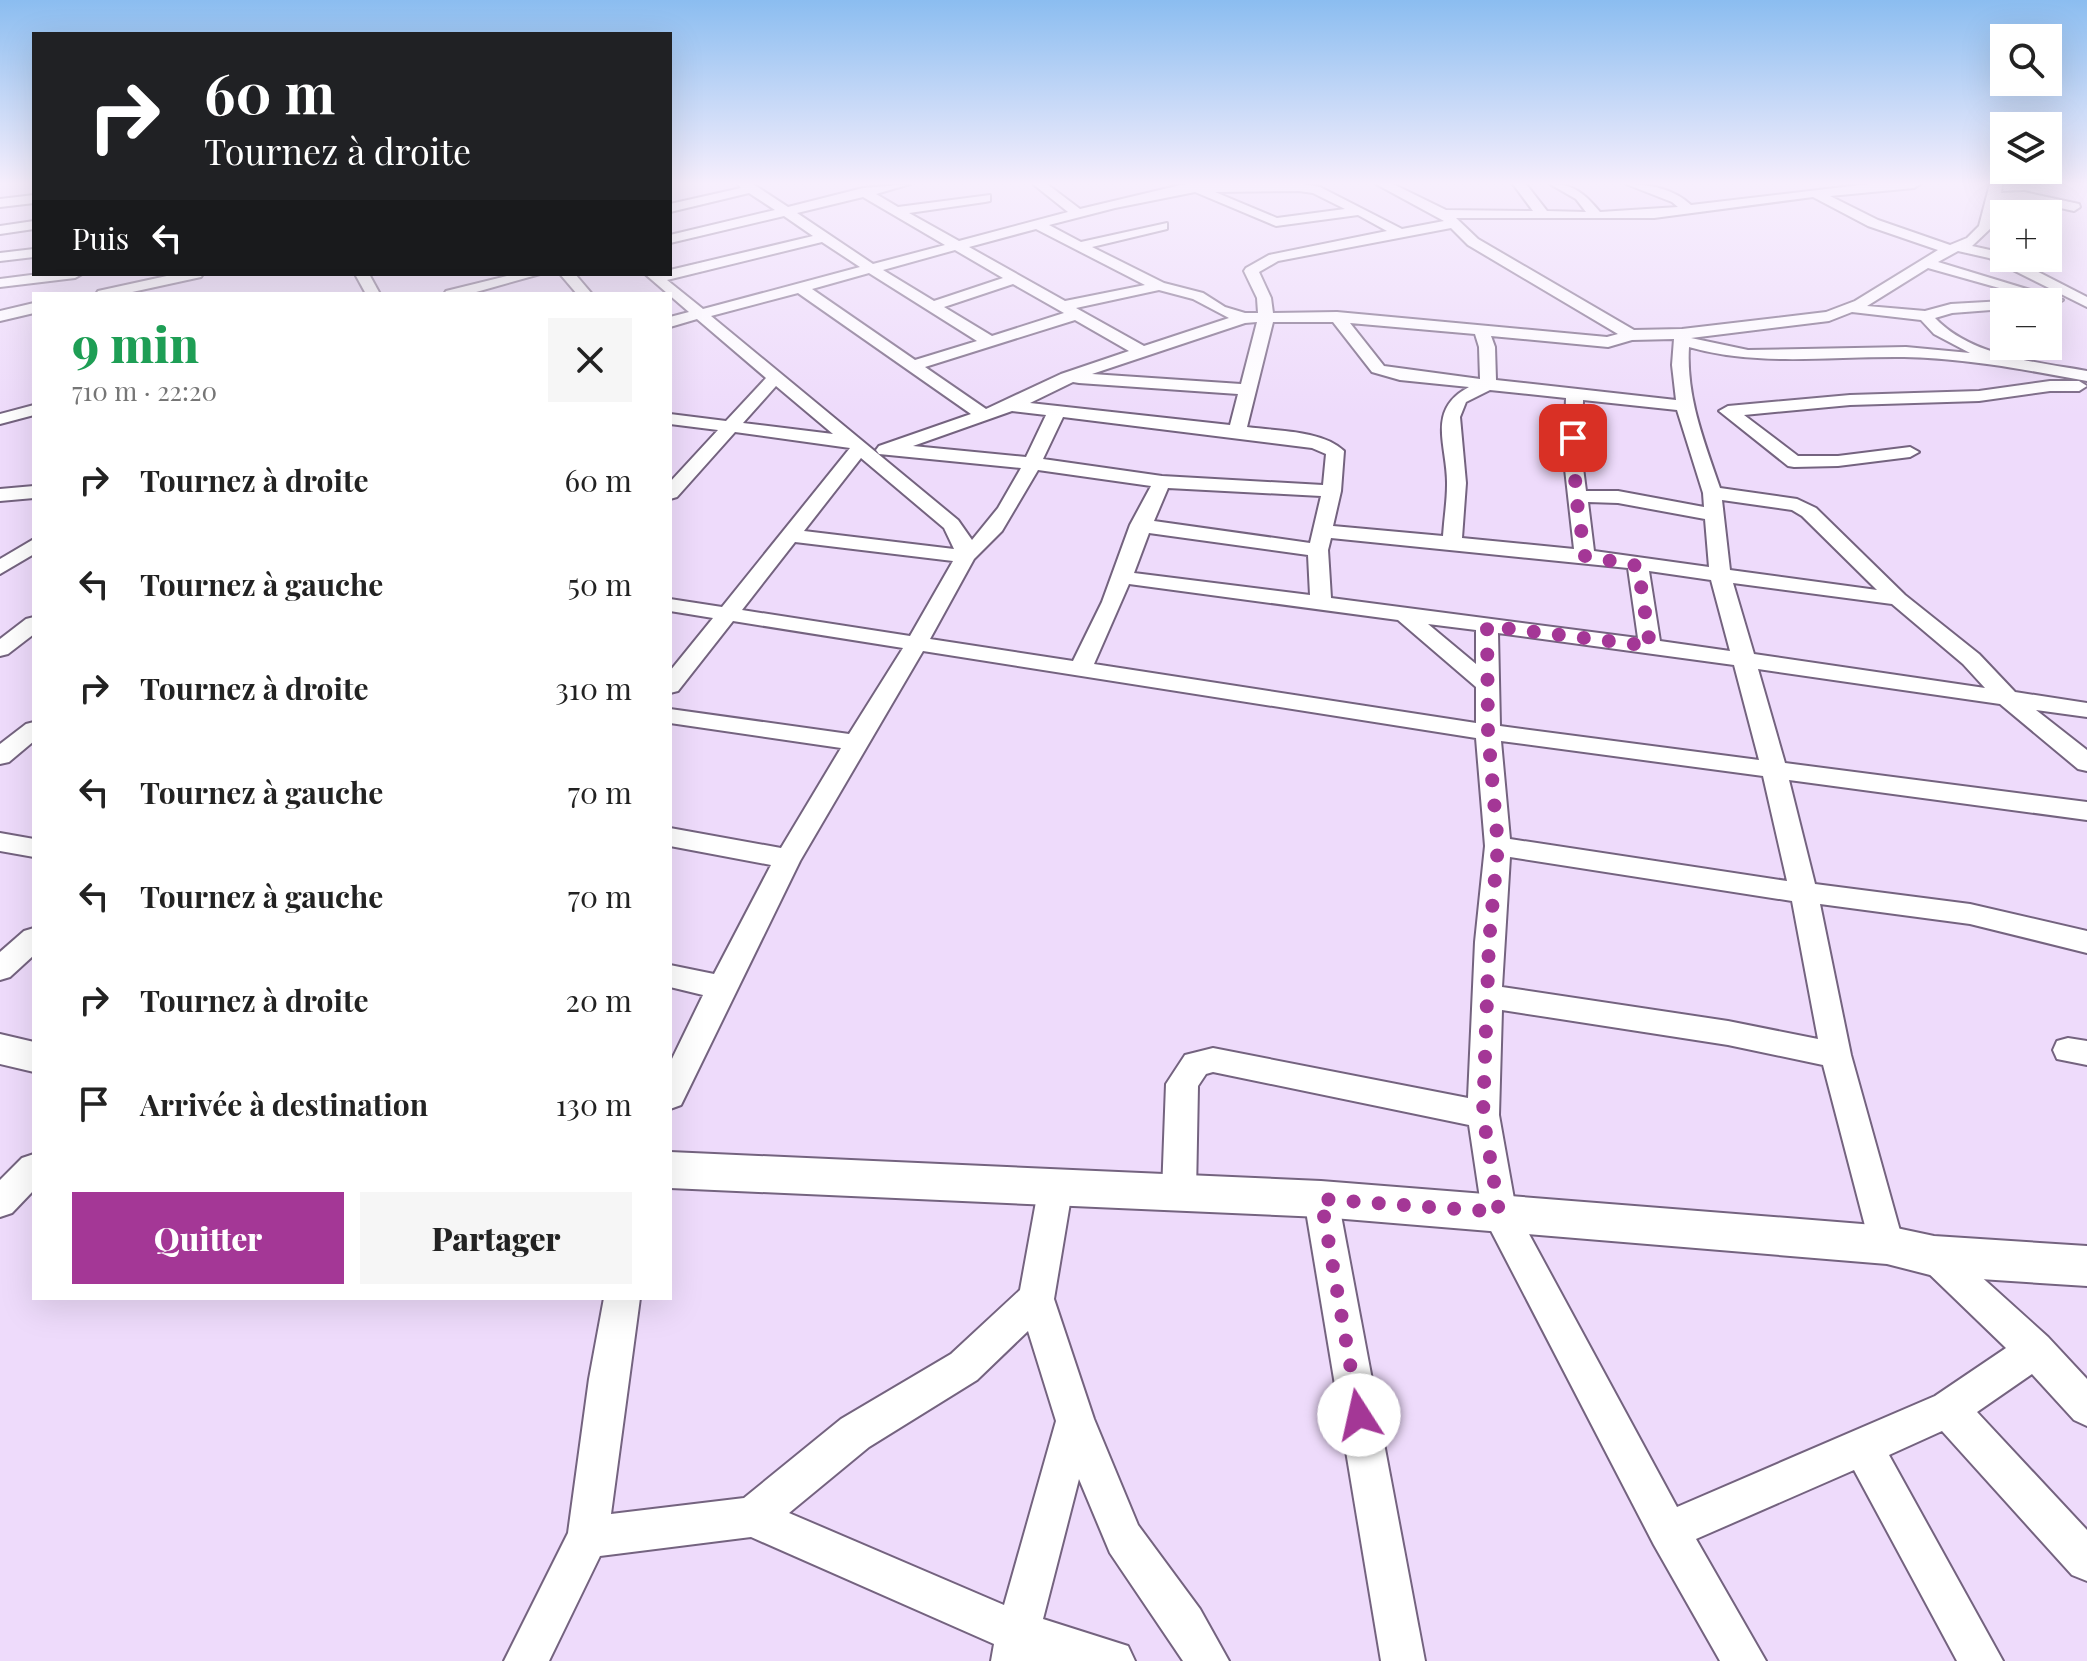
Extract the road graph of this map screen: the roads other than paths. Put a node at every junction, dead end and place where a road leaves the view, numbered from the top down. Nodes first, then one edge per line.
1 (718, 262) edge
2 (861, 262) edge
3 (899, 262) edge
4 (983, 262) edge
5 (1111, 262) edge
6 (1267, 262) edge
7 (1508, 262) edge
8 (1926, 262) joint
9 (2008, 262) edge
10 (872, 269) junction
11 (672, 272) edge
12 (58, 276) edge
13 (184, 276) edge
14 (523, 276) edge
15 (569, 276) edge
16 (654, 276) edge
17 (1014, 279) junction
18 (0, 283) edge
19 (476, 285) edge
20 (1159, 286) junction
21 (801, 288) junction
22 (2012, 288) edge
23 (93, 291) edge
24 (457, 292) edge
25 (583, 292) edge
26 (2062, 302) edge
27 (2086, 303) edge
28 (933, 306) junction
29 (1990, 306) edge
30 (32, 308) edge
31 (1853, 308) junction
32 (1069, 310) junction
33 (698, 314) junction
34 (0, 316) edge
35 (1925, 316) junction
36 (1337, 317) junction
37 (1244, 318) junction
38 (1266, 319) junction
39 (672, 321) edge
40 (1482, 332) junction
41 (1639, 335) junction
42 (989, 341) junction
43 (1682, 342) junction
44 (1141, 351) junction
45 (1990, 356) edge
46 (1990, 359) edge
47 (1997, 360) edge
48 (913, 366) junction
49 (2087, 376) edge
50 (1067, 377) junction
51 (775, 378) junction
52 (1488, 384) junction
53 (2087, 386) edge
54 (1249, 390) junction
55 (1575, 393) junction
56 (1011, 406) junction
57 (1686, 406) junction
58 (32, 411) edge
59 (1056, 413) junction
60 (983, 415) junction
61 (0, 419) edge
62 (672, 419) edge
63 (730, 425) junction
64 (1237, 431) junction
65 (856, 445) junction
66 (885, 450) junction
67 (1910, 452) dead end
68 (1031, 463) junction
69 (1162, 482) junction
70 (672, 491) edge
71 (1332, 491) junction
72 (1576, 496) junction
73 (1713, 504) junction
74 (1140, 525) junction
75 (788, 535) junction
76 (1320, 540) junction
77 (1452, 545) junction
78 (32, 546) edge
79 (966, 556) junction
80 (1585, 556) junction
81 (1638, 566) junction
82 (0, 568) edge
83 (1720, 573) junction
84 (1120, 577) junction
85 (1898, 599) junction
86 (1321, 602) junction
87 (672, 605) edge
88 (728, 613) junction
89 (1404, 615) junction
90 (32, 625) edge
91 (1487, 626) junction
92 (918, 644) junction
93 (1650, 646) junction
94 (0, 649) edge
95 (1743, 662) junction
96 (1082, 669) junction
97 (672, 683) edge
98 (1486, 684) junction
99 (2008, 699) junction
100 (2087, 710) edge
101 (672, 716) edge
102 (32, 731) edge
103 (1488, 732) junction
104 (857, 743) junction
105 (0, 756) edge
106 (2087, 763) edge
107 (1774, 769) junction
108 (2087, 811) edge
109 (672, 837) edge
110 (0, 842) edge
111 (1498, 846) junction
112 (32, 848) edge
113 (788, 859) junction
114 (1803, 893) junction
115 (32, 940) edge
116 (2087, 942) edge
117 (0, 969) edge
118 (672, 976) edge
119 (720, 987) junction
120 (1488, 996) junction
121 (0, 1049) edge
122 (1836, 1055) junction
123 (32, 1057) edge
124 (672, 1092) edge
125 (1483, 1115) junction
126 (32, 1170) edge
127 (672, 1170) edge
128 (1056, 1185) junction
129 (1179, 1193) junction
130 (1321, 1199) junction
131 (0, 1202) edge
132 (1499, 1212) junction
133 (1887, 1245) junction
134 (1934, 1256) junction
135 (2087, 1266) edge
136 (1036, 1299) junction
137 (622, 1300) edge
138 (2035, 1350) junction
139 (2087, 1407) edge
140 (1948, 1409) junction
141 (1075, 1421) junction
142 (1863, 1447) junction
143 (752, 1517) junction
144 (1668, 1531) junction
145 (588, 1537) junction
146 (2087, 1560) edge
147 (1016, 1647) edge
148 (526, 1661) edge
149 (1113, 1661) edge
150 (1207, 1661) edge
151 (1403, 1661) edge
152 (1744, 1661) edge
153 (1981, 1661) edge

1 - 11 street
2 - 10 street
3 - 10 street
4 - 17 street
5 - 20 street
6 - 38 street
7 - 41 street
8 - 22 street
8 - 31 street
9 - 27 street
10 - 21 street
10 - 28 street
12 - 18 street
13 - 23 street
14 - 19 street
15 - 25 street
16 - 33 street
17 - 28 street
17 - 32 street
19 - 24 street
20 - 32 street
20 - 37 street
21 - 33 street
21 - 48 street
26 - 27 street
28 - 42 street
29 - 35 street
30 - 34 street
31 - 35 street
31 - 43 street
32 - 42 street
32 - 44 street
33 - 39 street
33 - 51 street
35 - 45 street
36 - 38 street
36 - 40 street
36 - 52 street
37 - 38 street
37 - 44 street
38 - 54 street
40 - 41 street
40 - 52 street
41 - 43 street
42 - 48 street
43 - 46 street
43 - 57 street
44 - 50 street
47 - 49 street
48 - 60 street
50 - 54 street
50 - 56 street
51 - 63 street
51 - 65 street
52 - 55 street
52 - 77 street
53 - 67 street
54 - 64 street
55 - 57 street
55 - 72 street
56 - 59 street
56 - 60 street
57 - 73 street
58 - 61 street
59 - 64 street
59 - 68 street
60 - 66 street
62 - 63 street
63 - 65 street
63 - 70 street
64 - 71 street
65 - 66 street
65 - 75 street
65 - 79 street
66 - 68 street
68 - 69 street
68 - 79 street
69 - 71 street
69 - 74 street
71 - 76 street
72 - 73 street
72 - 80 street
73 - 83 street
73 - 85 street
74 - 76 street
74 - 84 street
75 - 79 street
75 - 88 street
76 - 77 street
76 - 86 street
77 - 80 street
78 - 82 street
79 - 92 street
80 - 81 street
81 - 83 street
81 - 93 street
83 - 85 street
83 - 95 street
84 - 86 street
84 - 96 street
85 - 99 street
86 - 89 street
87 - 88 street
88 - 92 street
88 - 97 street
89 - 91 street
89 - 98 street
90 - 94 street
91 - 93 street
91 - 98 street
92 - 96 street
92 - 104 street
93 - 95 street
95 - 99 street
95 - 107 street
96 - 103 street
98 - 103 street
99 - 100 street
99 - 106 street
101 - 104 street
102 - 105 street
103 - 107 street
103 - 111 street
104 - 113 street
107 - 108 street
107 - 114 street
109 - 113 street
110 - 112 street
111 - 114 street
111 - 120 street
113 - 119 street
114 - 116 street
114 - 122 street
115 - 117 street
118 - 119 street
119 - 124 street
120 - 122 street
120 - 125 street
121 - 123 main road
122 - 133 street
125 - 129 street
125 - 132 street
126 - 131 street
127 - 128 main road
128 - 129 main road
128 - 136 street
129 - 130 main road
130 - 132 main road
130 - 151 street
132 - 133 main road
132 - 144 street
133 - 134 main road
134 - 135 main road
134 - 138 street
136 - 141 street
136 - 143 street
137 - 145 street
138 - 139 street
138 - 140 street
140 - 142 street
140 - 146 street
141 - 147 street
141 - 150 street
142 - 144 street
142 - 153 street
143 - 145 street
143 - 147 street
144 - 152 street
145 - 148 street
147 - 149 street

